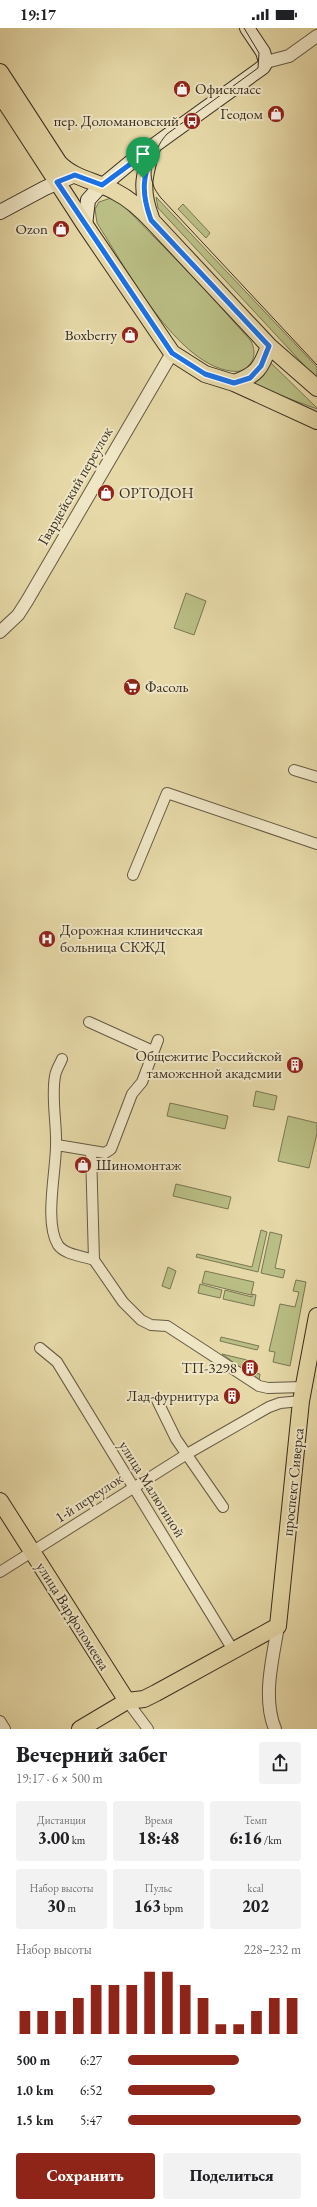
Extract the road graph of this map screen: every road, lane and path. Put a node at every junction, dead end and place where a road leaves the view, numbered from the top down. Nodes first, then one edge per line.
1 (247, 28) edge
2 (317, 36) edge
3 (266, 62) junction
4 (0, 72) edge
5 (0, 94) edge
6 (152, 148) junction
7 (75, 175) junction
8 (57, 182) junction
9 (102, 185) junction
10 (0, 212) edge
11 (151, 220) junction
12 (85, 225) junction
13 (269, 346) junction
14 (172, 353) junction
15 (234, 383) junction
16 (317, 388) edge
17 (317, 420) edge
18 (0, 632) edge
19 (294, 770) dead end
20 (317, 777) edge
21 (317, 844) edge
22 (133, 875) dead end
23 (89, 1022) dead end
24 (158, 1040) dead end
25 (154, 1051) junction
26 (62, 1059) dead end
27 (56, 1145) junction
28 (91, 1151) junction
29 (94, 1260) junction
30 (317, 1316) edge
31 (40, 1348) dead end
32 (302, 1394) junction
33 (157, 1400) dead end
34 (187, 1454) junction
35 (132, 1488) junction
36 (0, 1501) edge
37 (223, 1507) dead end
38 (33, 1552) junction
39 (0, 1572) edge
40 (278, 1626) junction
41 (233, 1650) junction
42 (127, 1701) junction
43 (0, 1721) edge
44 (5, 1729) edge
45 (80, 1729) edge
46 (148, 1729) edge
47 (275, 1729) edge

1 - 3 main road
2 - 3 street
3 - 6 main road
4 - 7 main road
5 - 8 main road
6 - 9 main road
6 - 11 main road
7 - 8 main road
7 - 9 main road
8 - 10 main road
8 - 12 main road
9 - 11 main road
9 - 12 main road
11 - 13 main road
12 - 14 main road
13 - 15 main road
13 - 16 main road
14 - 15 main road
14 - 18 street, Гвардейский переулок
15 - 17 main road
19 - 20 street
21 - 22 street
23 - 25 street
24 - 25 street
25 - 28 street
26 - 27 street
27 - 28 street
27 - 29 street
28 - 29 street
29 - 32 street
30 - 32 main road, проспект Сиверса
31 - 35 street, улица Малюгиной
32 - 34 street, 1-й переулок
32 - 40 main road, проспект Сиверса
33 - 34 street
34 - 35 street, 1-й переулок
34 - 37 street
35 - 38 street, 1-й переулок
35 - 41 street, улица Малюгиной
36 - 38 main road, улица Варфоломеева
38 - 39 street, 1-й переулок
38 - 42 main road, улица Варфоломеева
40 - 41 main road
40 - 47 street
41 - 42 main road
42 - 45 main road
42 - 46 street, улица Варфоломеева
43 - 44 street

